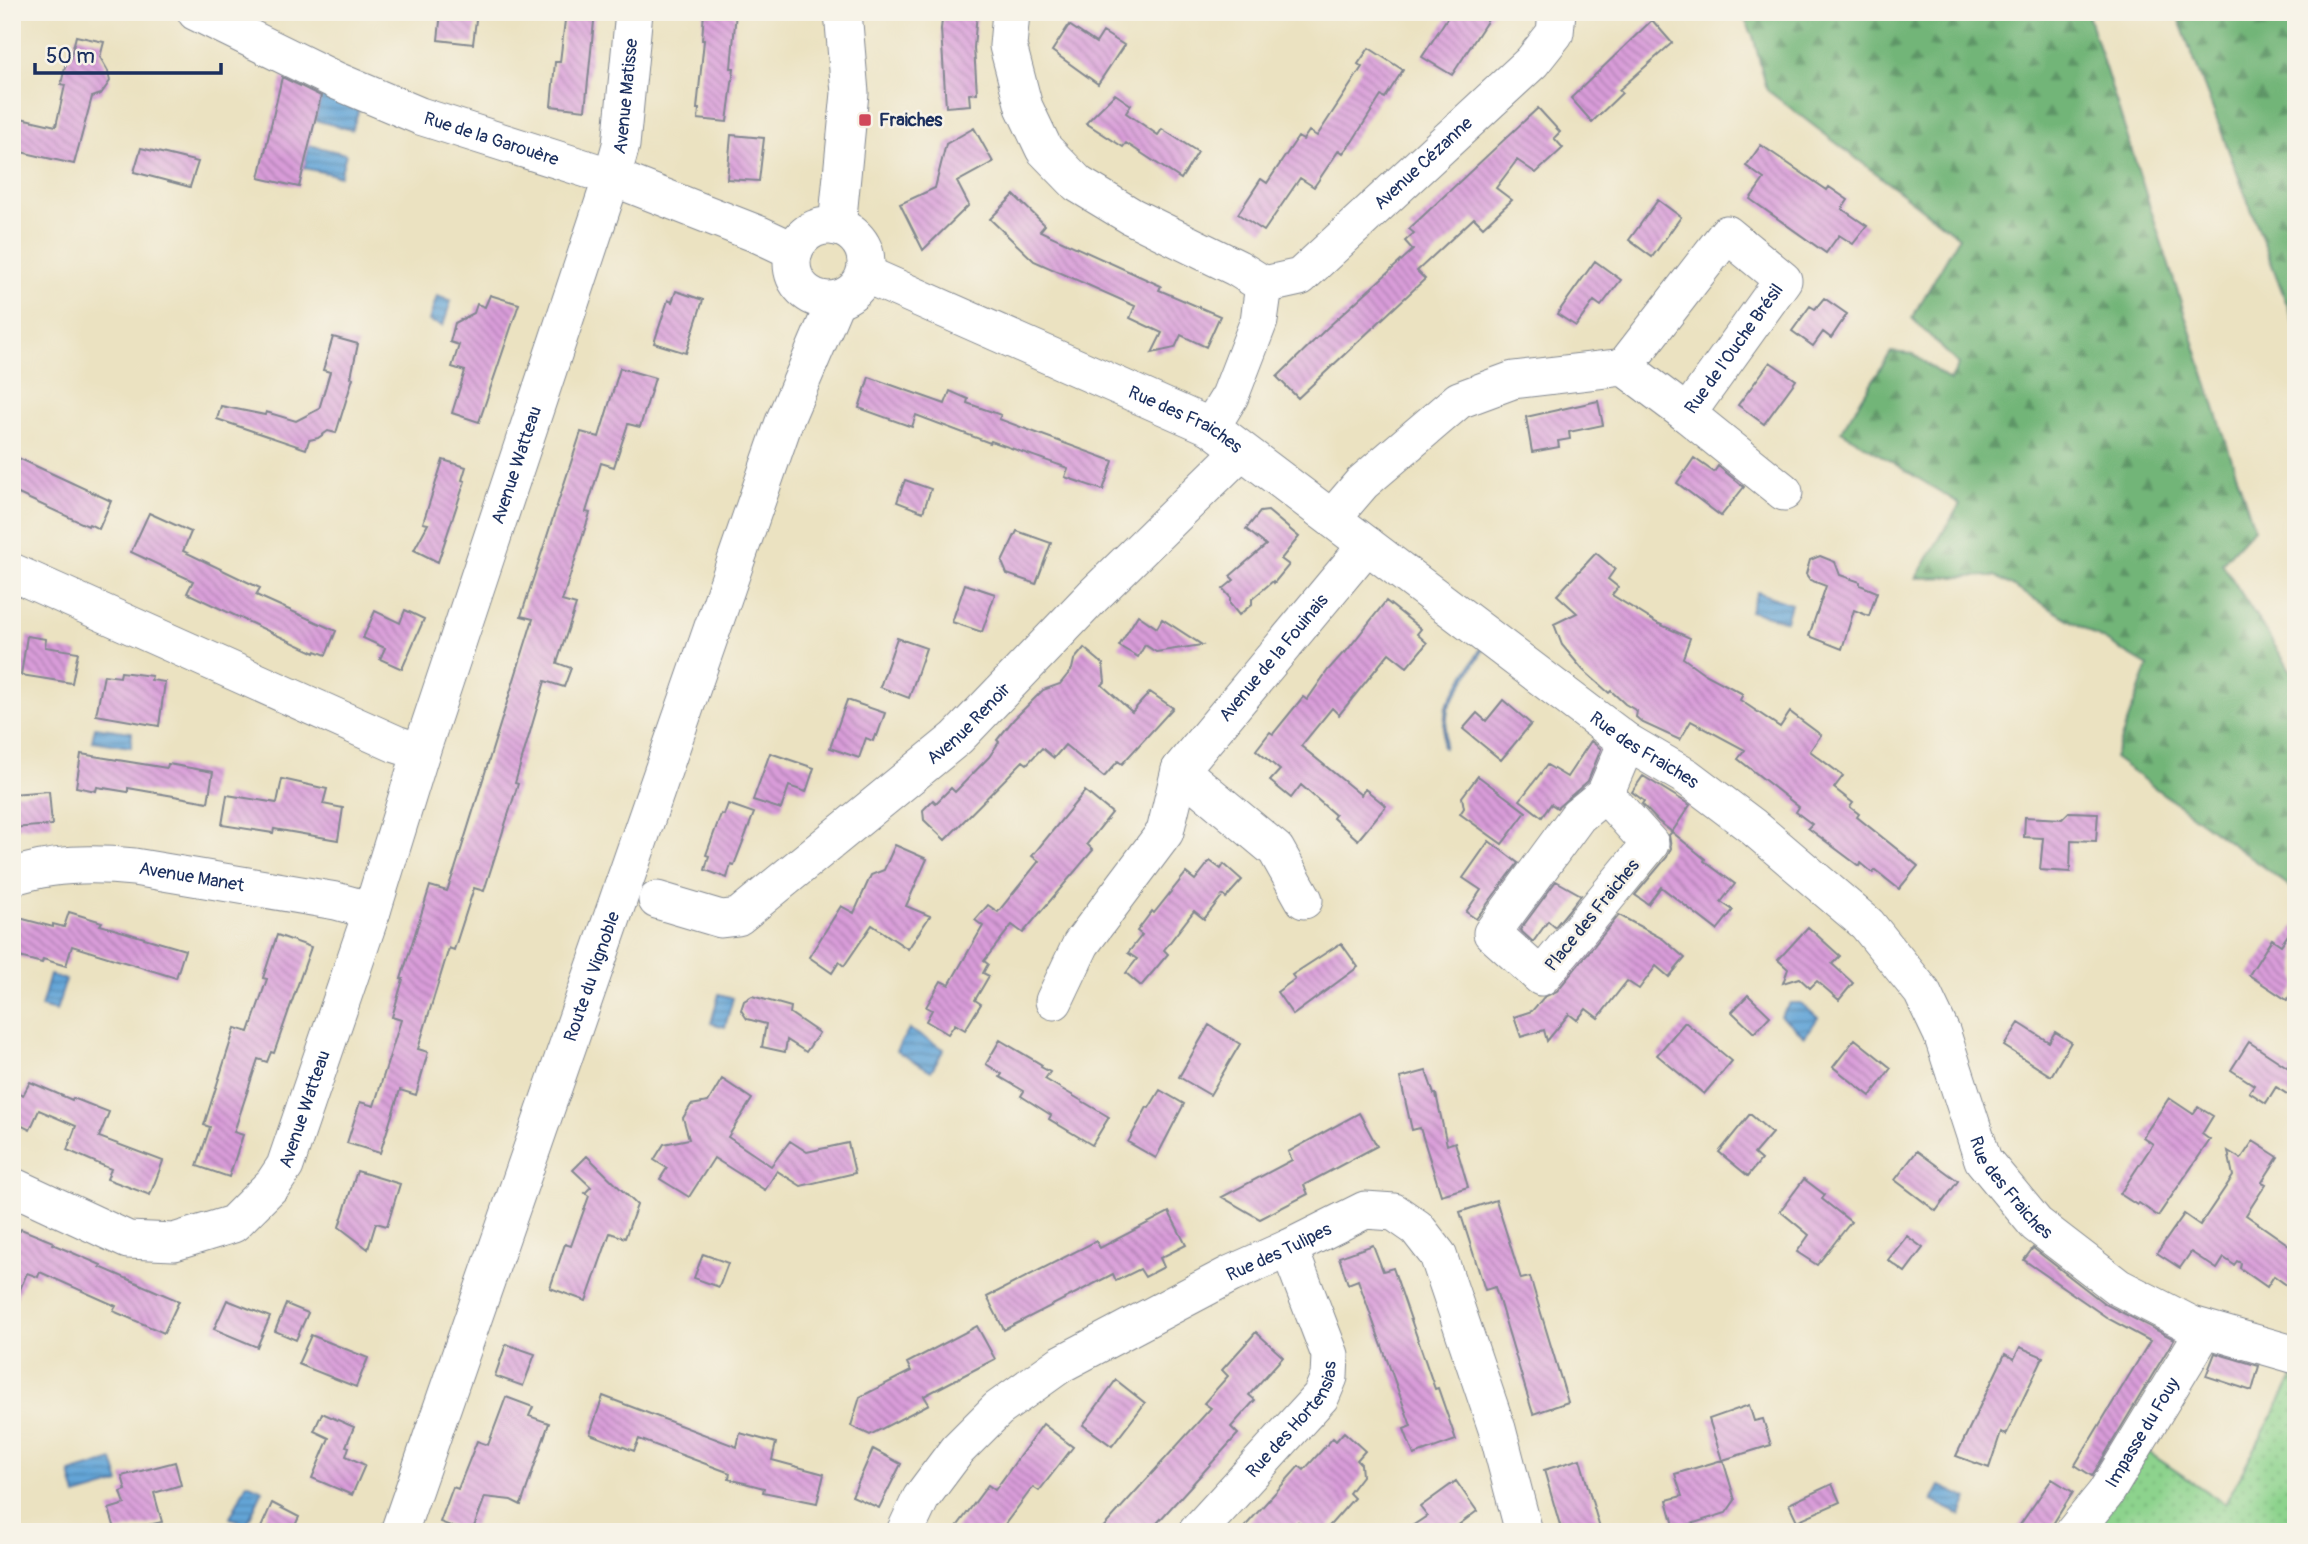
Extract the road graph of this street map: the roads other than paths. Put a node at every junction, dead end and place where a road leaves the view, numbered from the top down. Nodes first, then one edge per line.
1 (195, 12) edge
2 (634, 12) edge
3 (843, 12) edge
4 (870, 12) edge
5 (1011, 12) edge
6 (1557, 12) edge
7 (250, 24) edge
8 (850, 93) junction
9 (612, 177) junction
10 (837, 227) junction
11 (794, 251) junction
12 (865, 275) junction
13 (1264, 285) junction
14 (801, 287) junction
15 (836, 300) junction
16 (1624, 367) junction
17 (1687, 414) junction
18 (784, 422) junction
19 (1211, 427) junction
20 (1241, 451) junction
21 (1784, 492) dead end
22 (1332, 518) junction
23 (1367, 545) junction
24 (12, 572) edge
25 (1628, 742) junction
26 (421, 752) junction
27 (1180, 770) junction
28 (1605, 794) junction
29 (12, 877) edge
30 (657, 900) dead end
31 (1304, 900) dead end
32 (372, 911) junction
33 (1054, 1002) dead end
34 (12, 1186) edge
35 (1289, 1248) junction
36 (2205, 1329) junction
37 (2293, 1351) edge
38 (399, 1532) edge
39 (905, 1532) edge
40 (1197, 1532) edge
41 (1524, 1532) edge
42 (2074, 1532) edge

1 - 7 street, Rue de la Garouère
2 - 9 street, Avenue Matisse
3 - 8 street
4 - 8 street
5 - 13 street
6 - 13 street, Avenue Cézanne
7 - 9 street, Rue de la Garouère
8 - 10 street
9 - 11 street, Rue de la Garouère
9 - 26 street, Avenue Watteau
10 - 11 street
10 - 12 street
11 - 14 street
12 - 15 street
12 - 19 street, Rue des Fraiches
13 - 19 street
14 - 15 street
14 - 18 street, Route du Vignoble
15 - 18 street, Route du Vignoble
16 - 17 street, Rue de l'Ouche Brésil
16 - 17 street, Rue de l'Ouche Brésil
16 - 22 street
17 - 21 street
18 - 38 street, Route du Vignoble
19 - 20 street, Rue des Fraiches
20 - 22 street, Rue des Fraiches
20 - 30 street, Avenue Renoir
22 - 23 street, Rue des Fraiches
23 - 25 street, Rue des Fraiches
23 - 27 street, Avenue de la Fouinais
24 - 26 street
25 - 28 street, Place des Fraiches
25 - 36 street, Rue des Fraiches
26 - 32 street, Avenue Watteau
27 - 31 street
27 - 33 street, Avenue de la Fouinais
28 - 28 street, Place des Fraiches
29 - 32 street, Avenue Manet
32 - 34 street, Avenue Watteau
35 - 39 street, Rue des Tulipes
35 - 40 street, Rue des Hortensias
35 - 41 street, Rue des Tulipes
36 - 37 street, Rue des Fraiches
36 - 42 street, Impasse du Fouy

